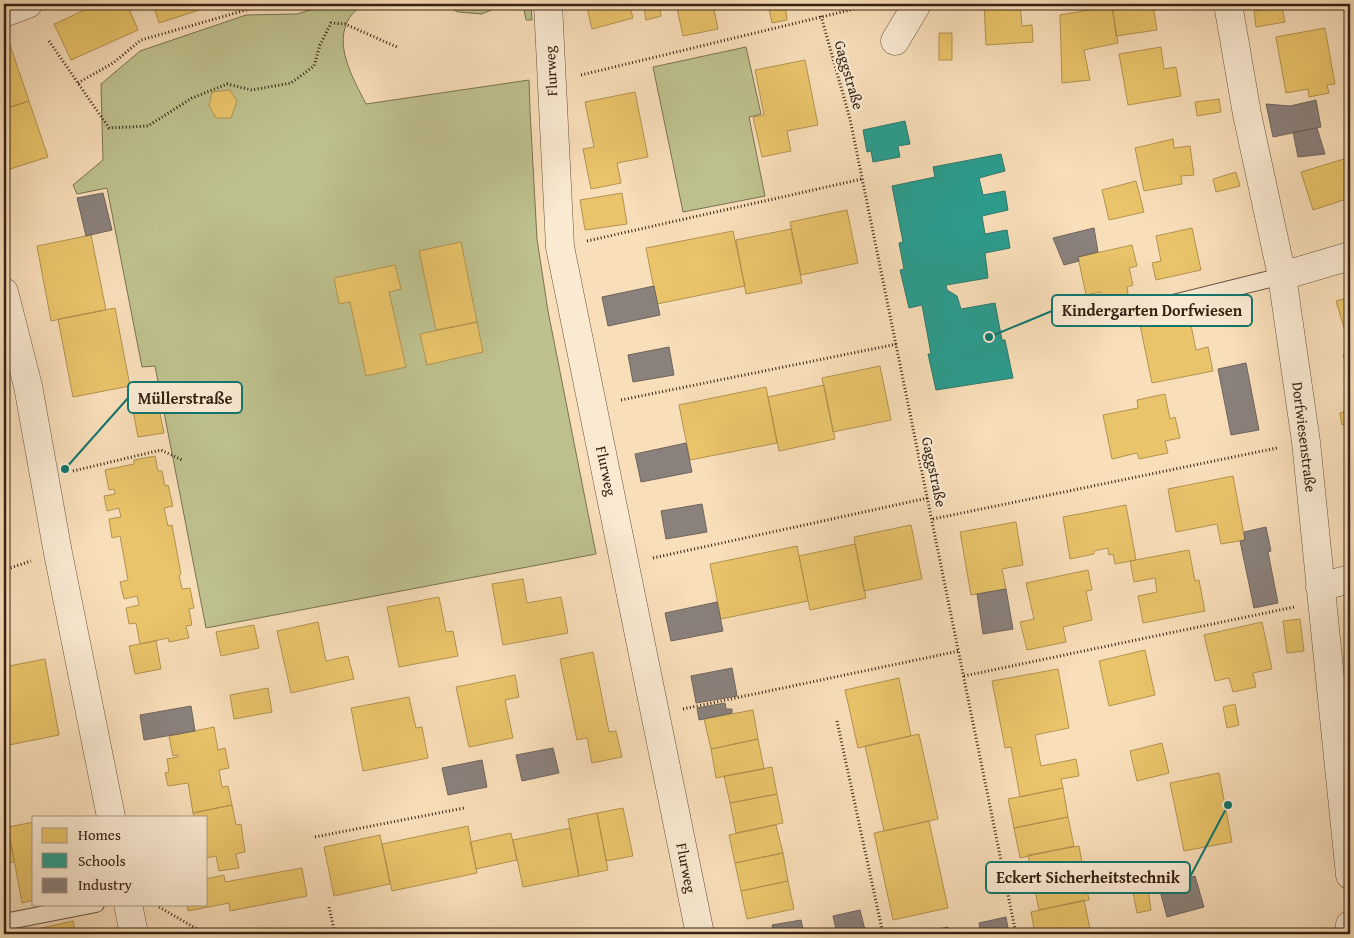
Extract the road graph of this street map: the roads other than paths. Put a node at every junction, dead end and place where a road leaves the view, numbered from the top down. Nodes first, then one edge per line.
1 (28, 4) edge
2 (548, 4) edge
3 (917, 4) edge
4 (1228, 4) edge
5 (4, 14) edge
6 (895, 41) dead end
7 (1350, 256) edge
8 (1282, 276) junction
9 (4, 292) edge
10 (1121, 316) dead end
11 (1350, 579) edge
12 (1321, 594) junction
13 (111, 816) edge
14 (1350, 875) edge
15 (86, 906) edge
16 (128, 906) edge
17 (4, 922) edge
18 (1350, 925) edge
19 (134, 934) edge
20 (700, 934) edge
21 (1349, 934) edge

1 - 5 street
2 - 20 street, Flurweg
3 - 6 street
4 - 8 street, Dorfwiesenstraße
7 - 8 street
8 - 10 lane
8 - 12 street, Dorfwiesenstraße
9 - 13 street
11 - 12 street
12 - 14 street, Dorfwiesenstraße
15 - 17 lane
16 - 19 street
18 - 21 street

